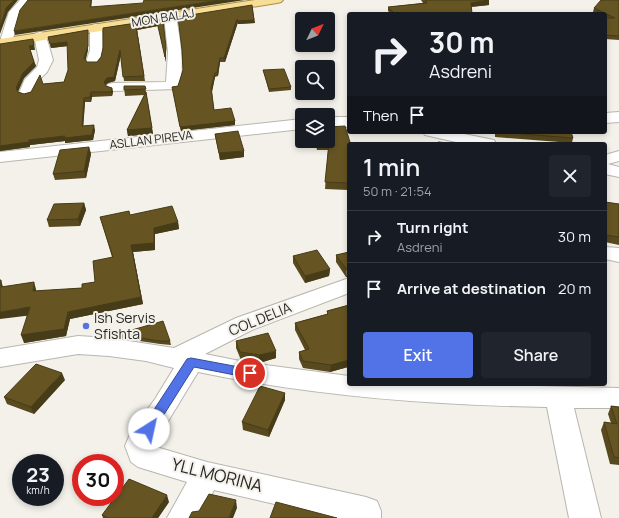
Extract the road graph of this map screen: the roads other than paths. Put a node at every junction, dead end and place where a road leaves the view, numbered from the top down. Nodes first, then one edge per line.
1 (26, 0) edge
2 (277, 0) edge
3 (170, 17) junction
4 (96, 28) junction
5 (40, 36) junction
6 (3, 42) edge
7 (93, 62) edge
8 (113, 87) edge
9 (26, 93) edge
10 (619, 117) edge
11 (607, 118) edge
12 (335, 122) edge
13 (347, 122) edge
14 (295, 125) edge
15 (440, 134) edge
16 (478, 142) edge
17 (619, 156) edge
18 (0, 157) edge
19 (607, 159) edge
20 (607, 169) edge
21 (619, 172) edge
22 (607, 253) edge
23 (619, 255) edge
24 (347, 286) edge
25 (0, 358) edge
26 (183, 361) junction
27 (347, 385) edge
28 (356, 386) edge
29 (558, 397) junction
30 (619, 398) edge
31 (207, 475) junction
32 (183, 518) edge
33 (365, 518) edge
34 (585, 518) edge

1 - 6 street
2 - 3 main road, MON BALAJ
3 - 4 main road, MON BALAJ
3 - 8 street
4 - 5 main road, MON BALAJ
4 - 7 street
5 - 6 main road, MON BALAJ
5 - 9 street
10 - 11 street
12 - 13 street
14 - 18 street, ASLLAN PIREVA
15 - 16 street
17 - 19 street
20 - 21 street
22 - 23 street
24 - 26 street, COL DELIA
25 - 26 street
26 - 27 street
26 - 31 street, YLL MORINA
28 - 29 street
29 - 30 street
29 - 34 street
31 - 32 street
31 - 33 street, YLL MORINA

